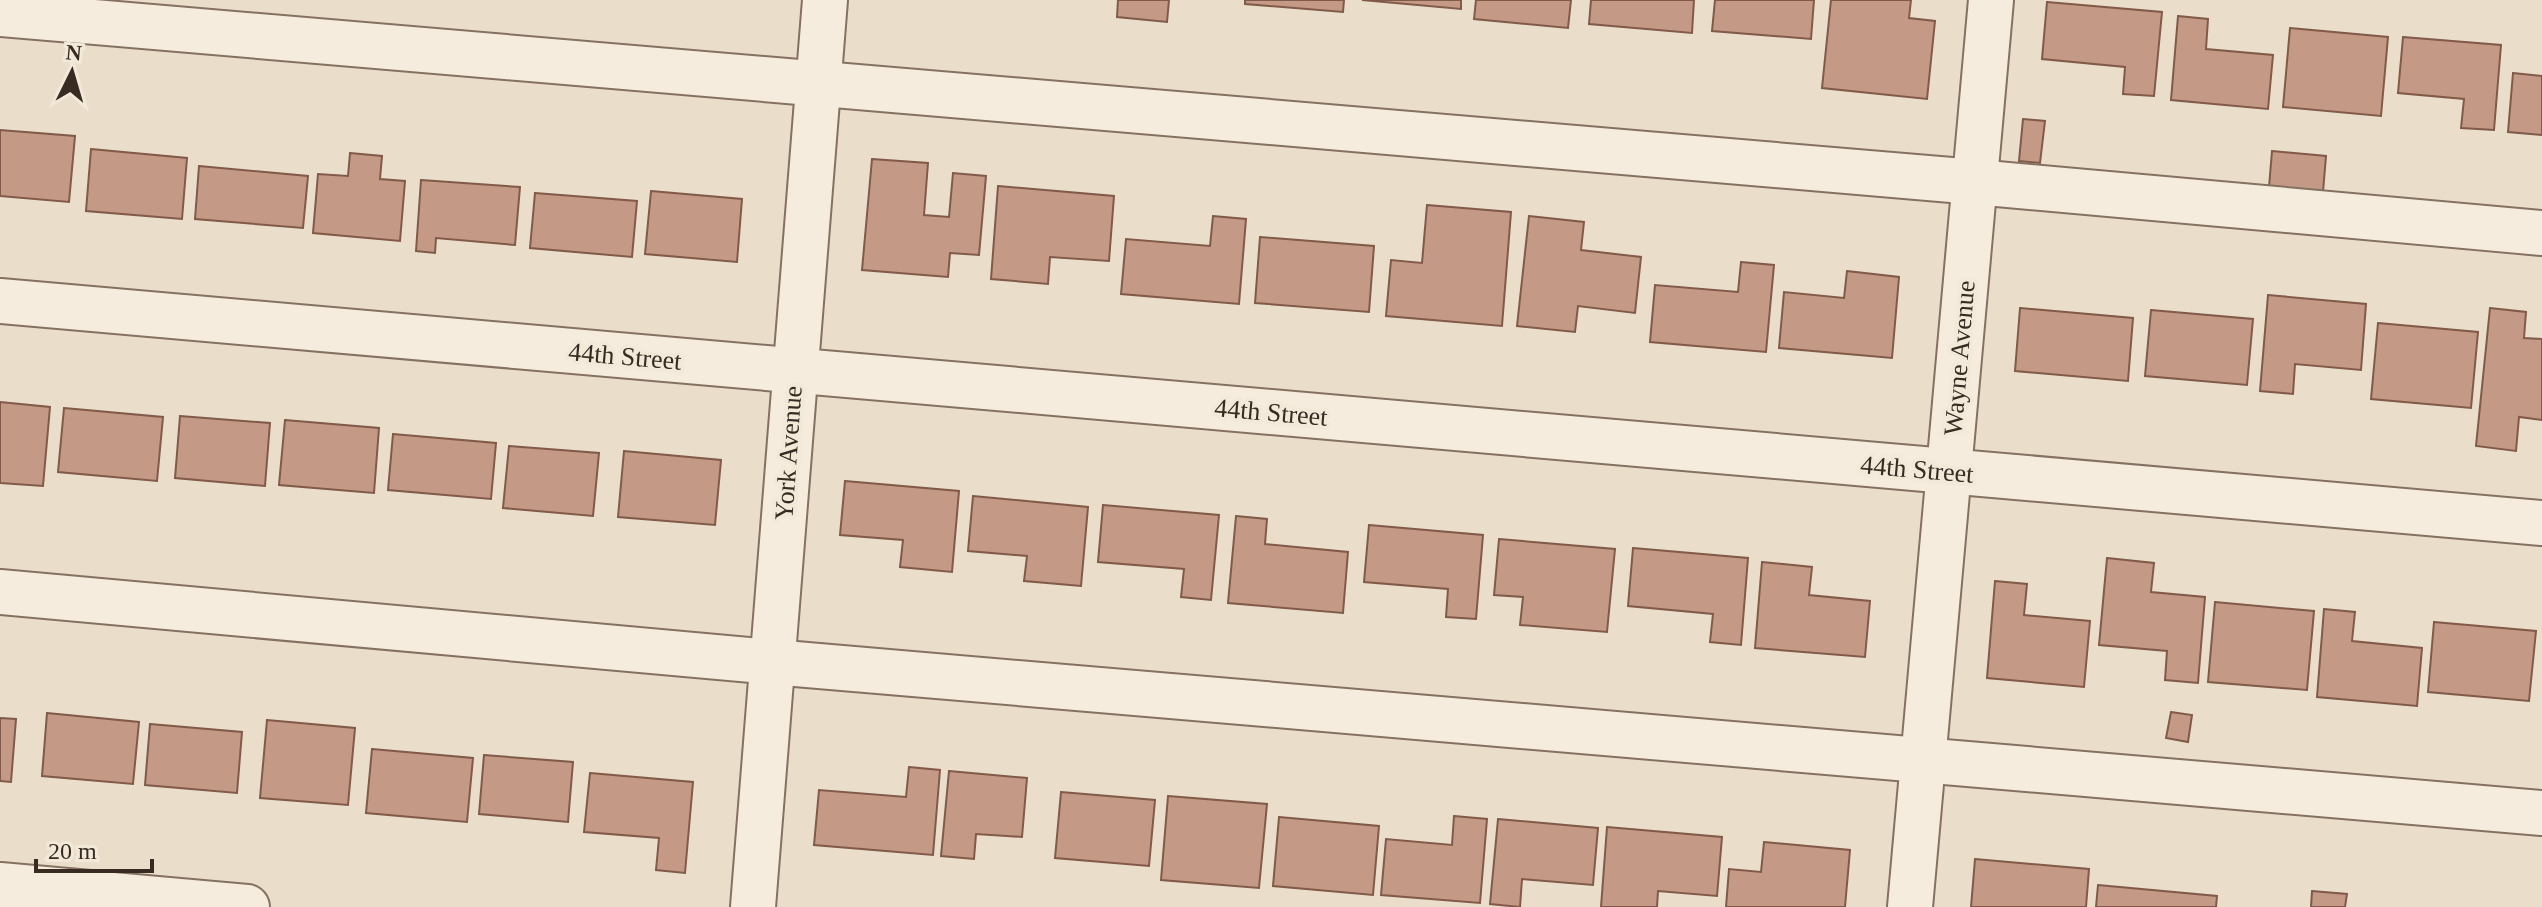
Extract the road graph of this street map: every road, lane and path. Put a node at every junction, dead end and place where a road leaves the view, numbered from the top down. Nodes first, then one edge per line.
1 (825, 0) edge
2 (1991, 0) edge
3 (0, 14) edge
4 (818, 83) junction
5 (1975, 182) junction
6 (2542, 233) edge
7 (0, 301) edge
8 (794, 370) junction
9 (1949, 471) junction
10 (2542, 523) edge
11 (0, 592) edge
12 (772, 662) junction
13 (1923, 759) junction
14 (2542, 813) edge
15 (0, 885) edge
16 (247, 907) edge
17 (753, 907) edge
18 (1910, 907) edge

1 - 4 street, York Avenue
2 - 5 street, Wayne Avenue
3 - 4 street
4 - 5 street
4 - 8 street, York Avenue
5 - 6 street
5 - 9 street, Wayne Avenue
7 - 8 street, 44th Street
8 - 9 street, 44th Street
8 - 12 street, York Avenue
9 - 10 street, 44th Street
9 - 13 street, Wayne Avenue
11 - 12 street
12 - 13 street
12 - 17 street, York Avenue
13 - 14 street
13 - 18 street, Wayne Avenue
15 - 16 street

